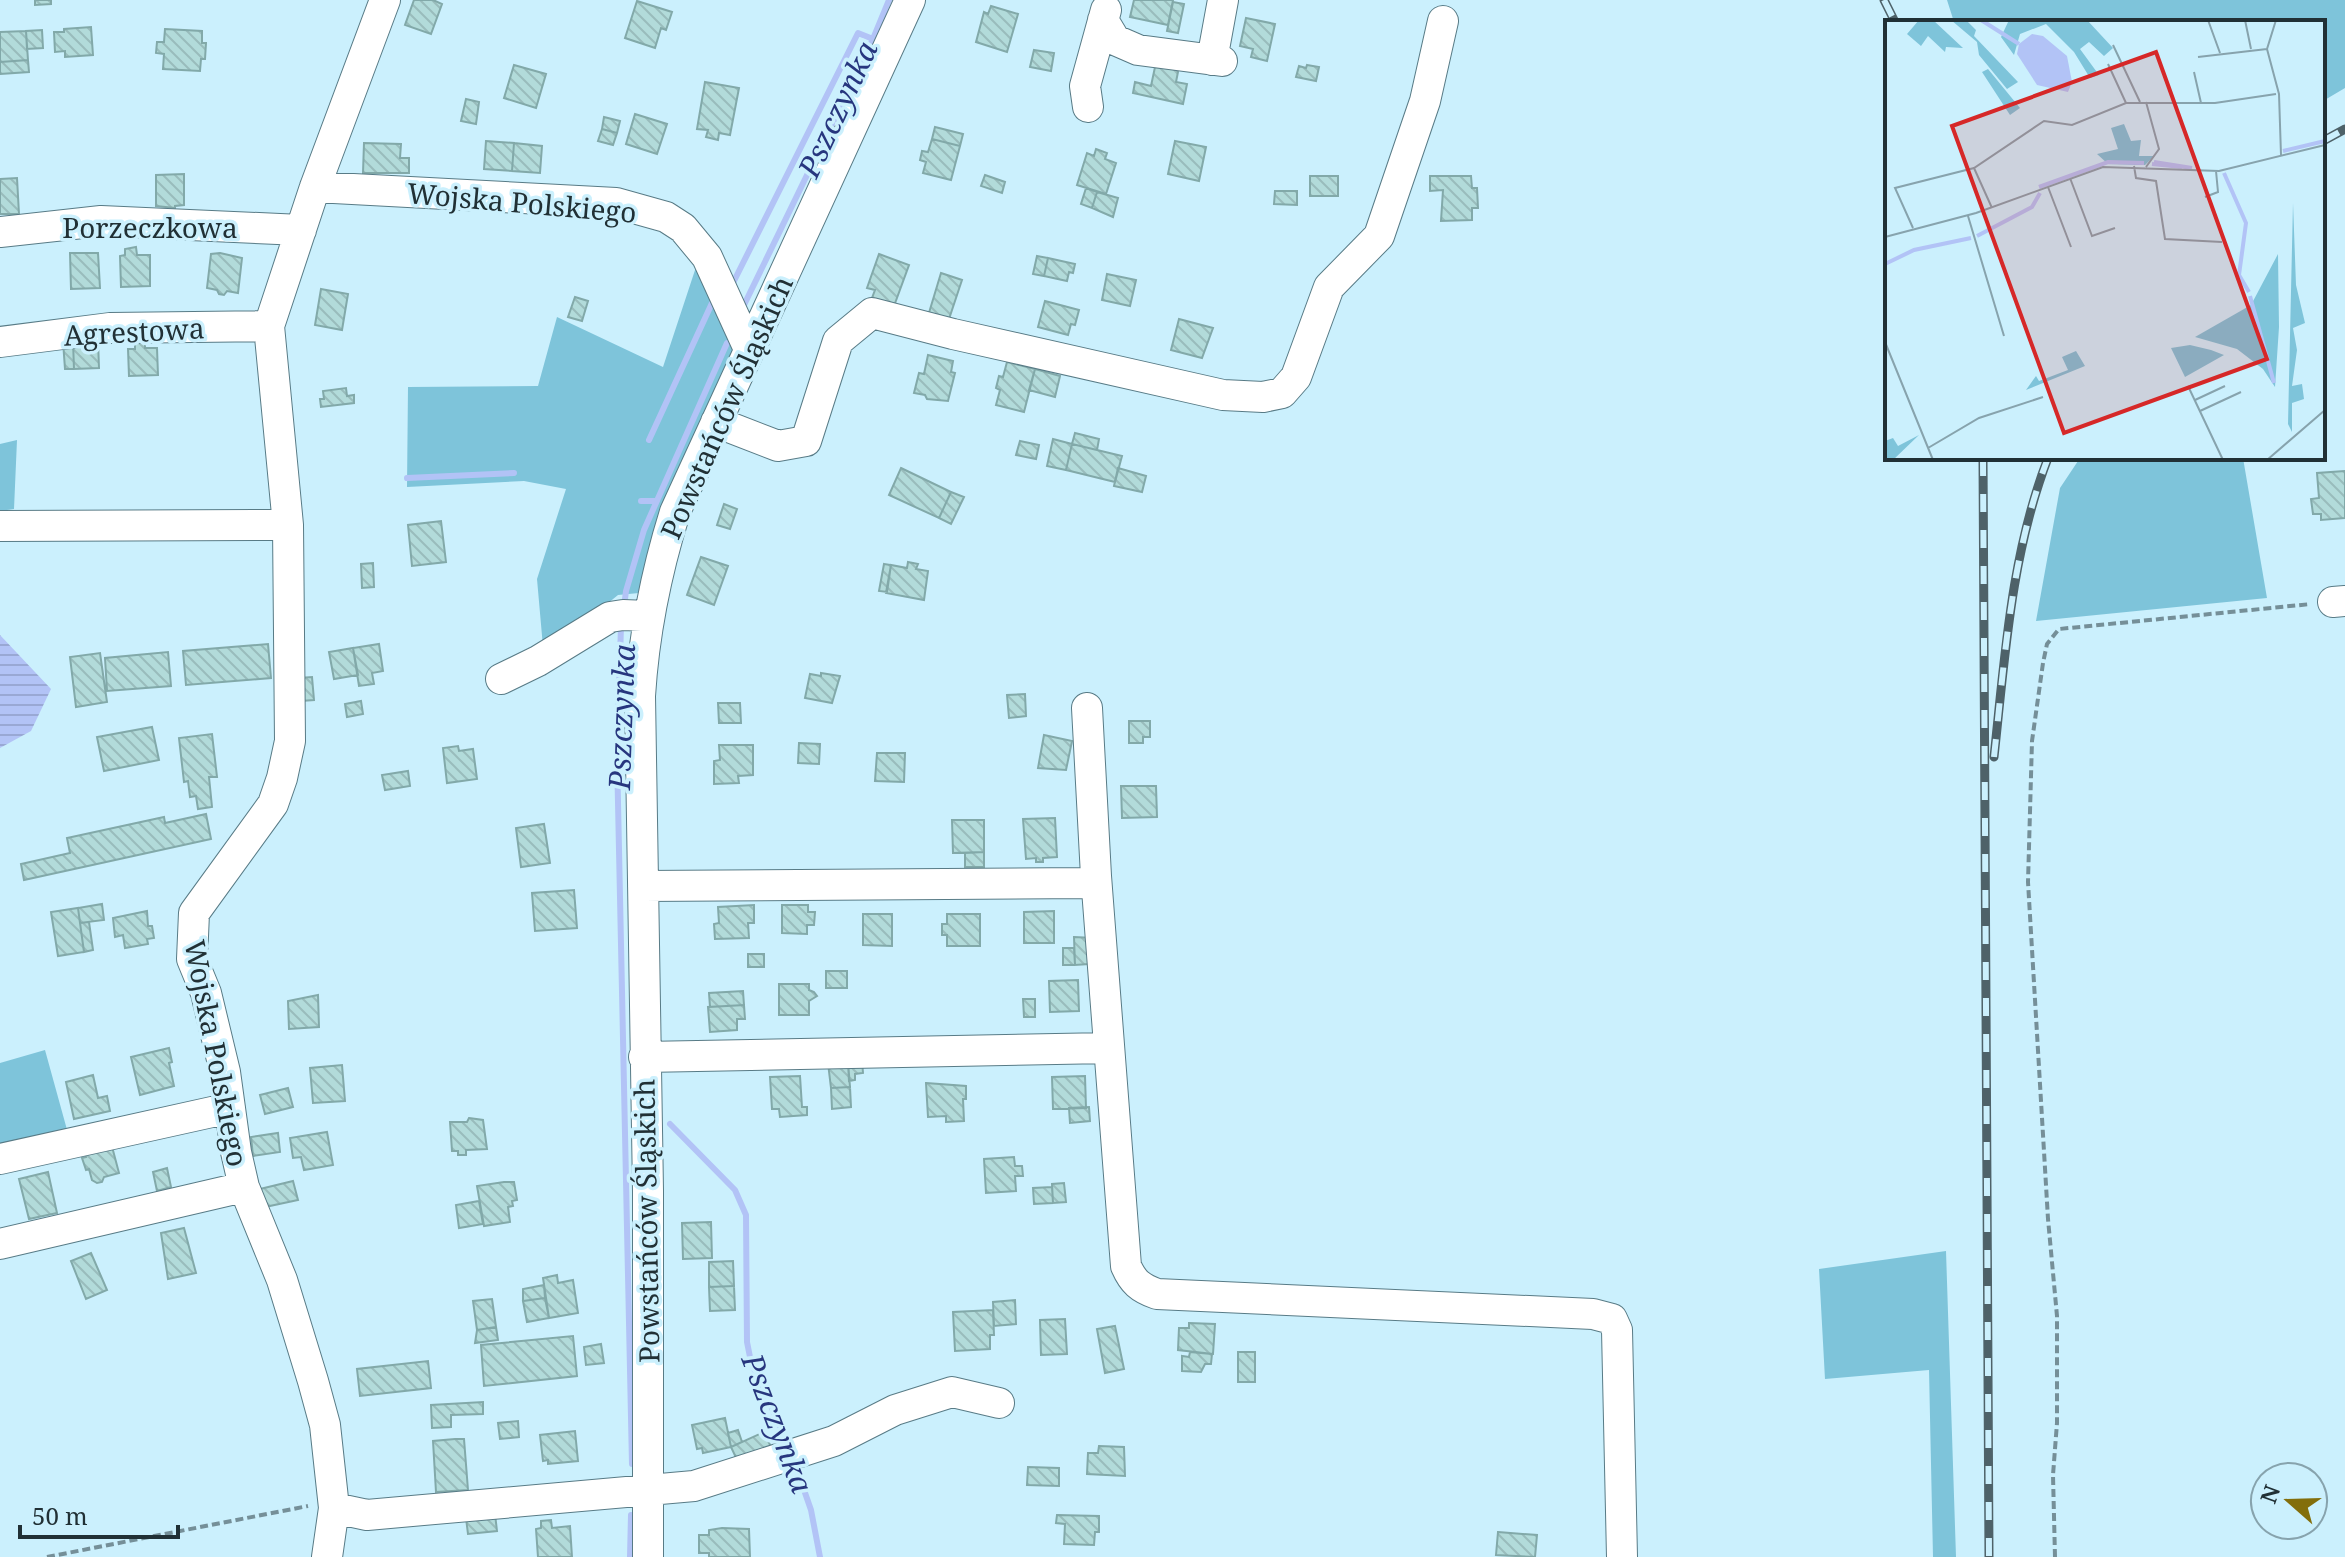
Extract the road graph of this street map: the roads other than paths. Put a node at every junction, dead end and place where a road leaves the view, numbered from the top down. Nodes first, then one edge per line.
1 (385, 0) edge
2 (910, 0) edge
3 (1223, 0) edge
4 (1106, 10) edge
5 (1443, 21) dead end
6 (1088, 107) dead end
7 (315, 187) junction
8 (301, 230) junction
9 (0, 232) edge
10 (269, 326) junction
11 (0, 342) edge
12 (749, 349) junction
13 (716, 422) junction
14 (288, 525) junction
15 (0, 526) edge
16 (648, 616) junction
17 (501, 679) dead end
18 (1087, 708) dead end
19 (1096, 876) junction
20 (643, 886) junction
21 (1109, 1048) junction
22 (644, 1057) junction
23 (230, 1108) junction
24 (0, 1159) edge
25 (244, 1187) junction
26 (0, 1244) edge
27 (999, 1403) dead end
28 (649, 1488) junction
29 (334, 1508) junction
30 (327, 1557) edge
31 (648, 1557) edge
32 (1622, 1557) edge

1 - 7 street, Wojska Polskiego
2 - 12 street, Powstańców Śląskich
3 - 4 street
4 - 6 street
5 - 13 street
7 - 8 street, Wojska Polskiego
7 - 12 street, Wojska Polskiego
8 - 9 street, Porzeczkowa
8 - 10 street, Wojska Polskiego
10 - 11 street, Agrestowa
10 - 14 street, Wojska Polskiego
12 - 13 street, Powstańców Śląskich
13 - 16 street, Powstańców Śląskich
14 - 15 street
14 - 23 street, Wojska Polskiego
16 - 17 street
16 - 20 street, Powstańców Śląskich
18 - 19 street
19 - 20 street
19 - 21 street
20 - 22 street, Powstańców Śląskich
21 - 22 street
21 - 32 street
22 - 28 street, Powstańców Śląskich
23 - 24 street
23 - 25 street, Wojska Polskiego
25 - 26 street
25 - 29 street, Wojska Polskiego
27 - 28 street
28 - 29 street
28 - 31 street, Powstańców Śląskich
29 - 30 street, Wojska Polskiego

